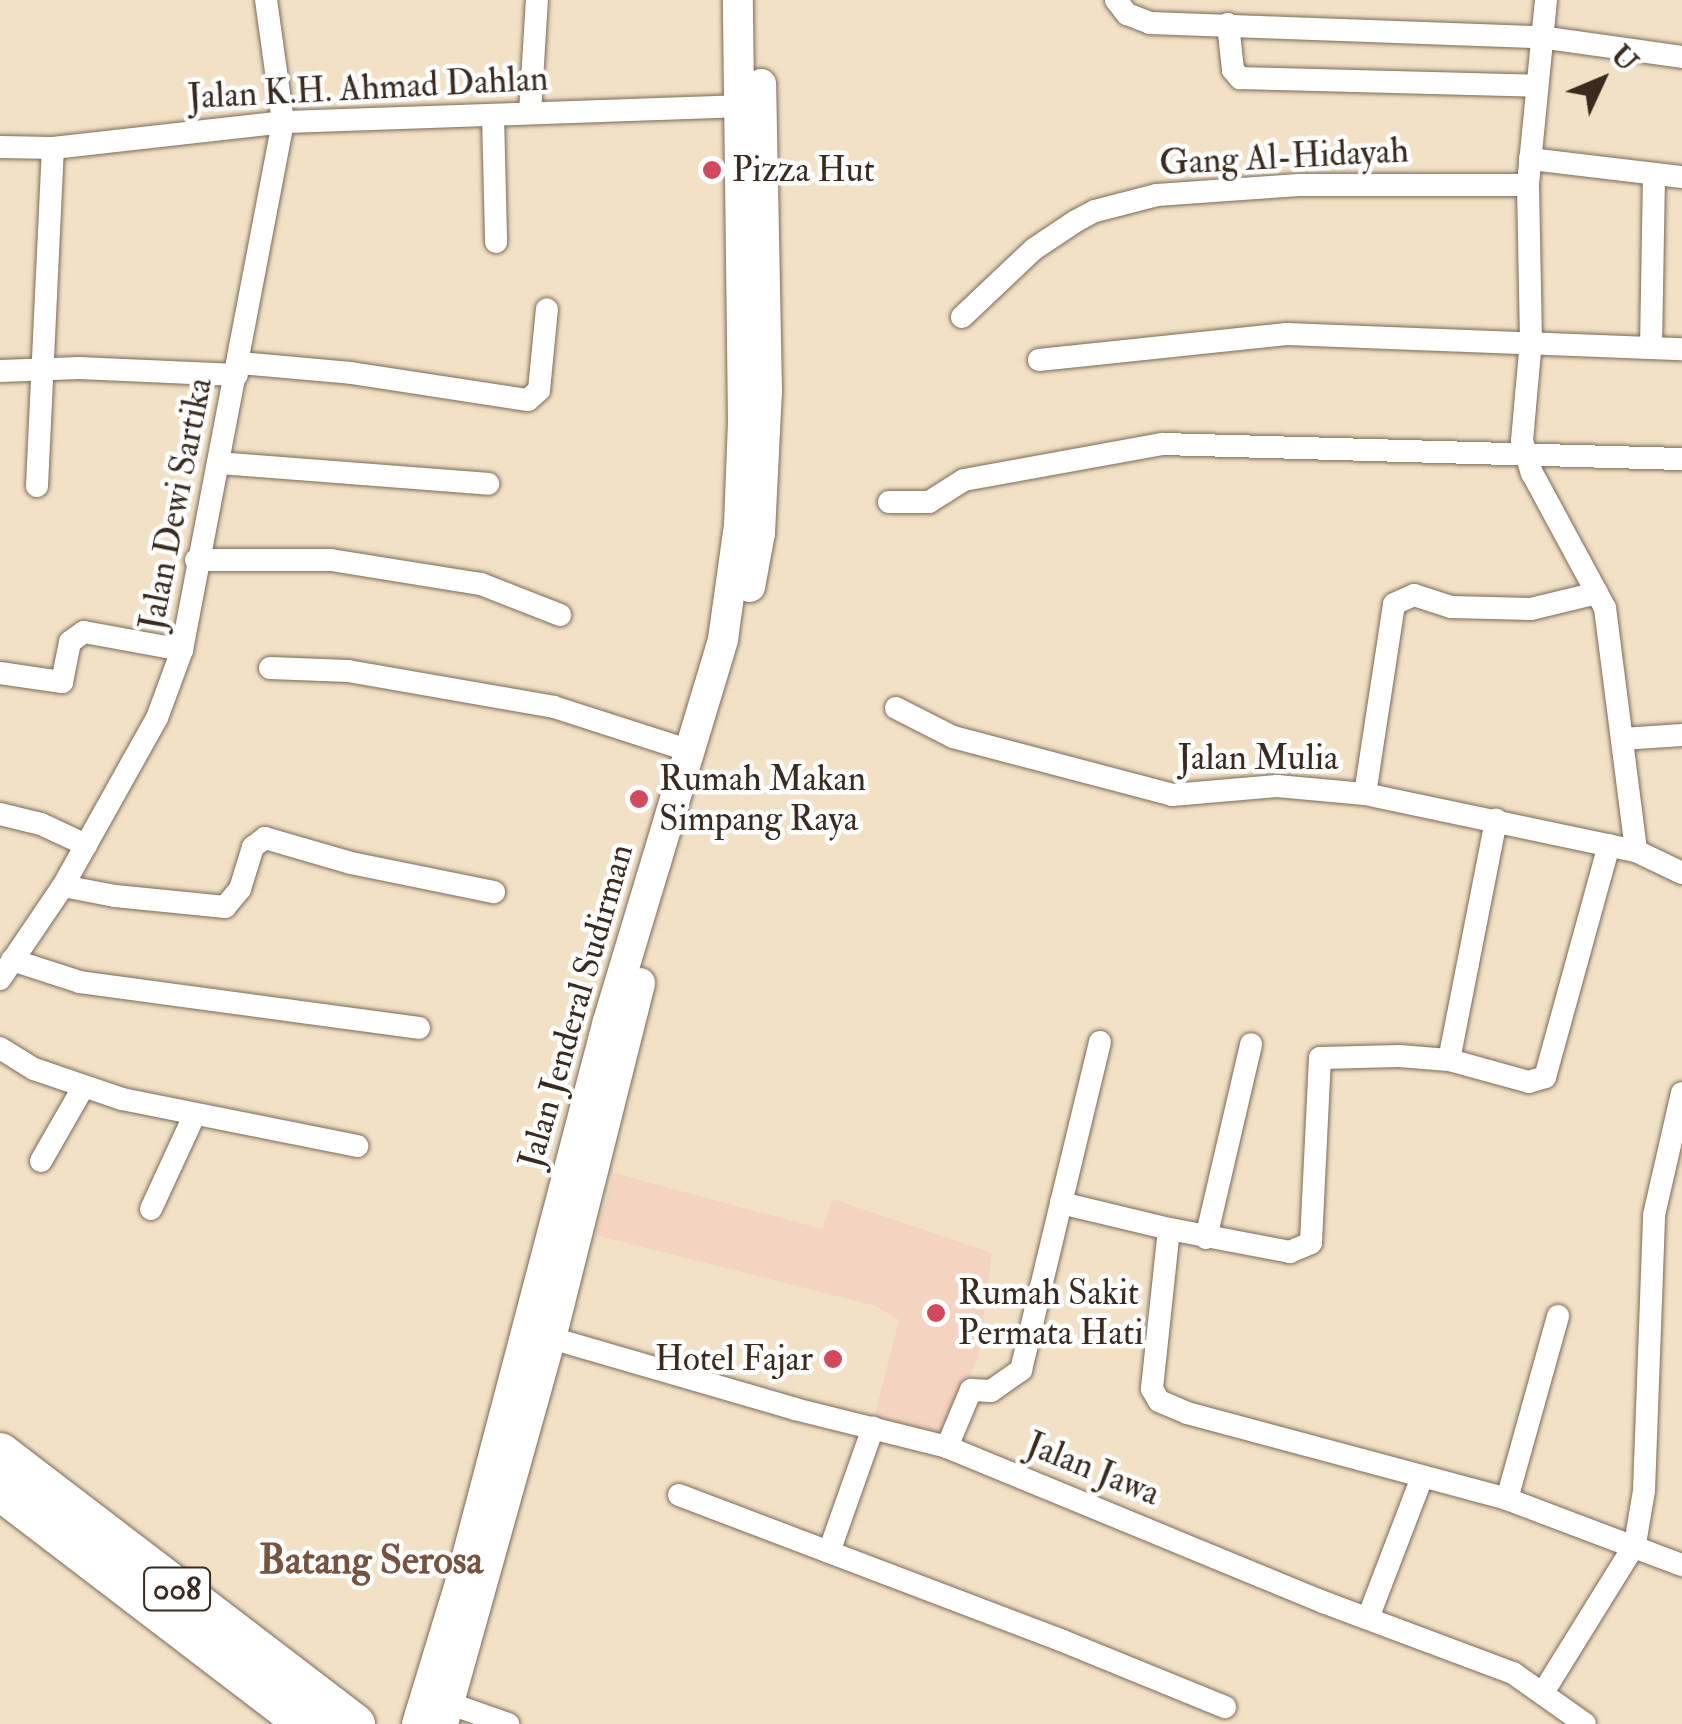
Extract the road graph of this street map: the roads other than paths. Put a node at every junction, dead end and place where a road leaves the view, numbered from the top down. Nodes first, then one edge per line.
1 (266, 0) edge
2 (537, 0) edge
3 (738, 0) edge
4 (758, 0) edge
5 (1116, 0) edge
6 (1546, 0) edge
7 (1228, 24) junction
8 (1540, 38) junction
9 (1682, 57) edge
10 (1536, 86) junction
11 (741, 106) junction
12 (530, 113) junction
13 (493, 115) junction
14 (284, 122) junction
15 (0, 148) edge
16 (53, 148) junction
17 (1530, 159) junction
18 (1654, 174) junction
19 (1682, 177) edge
20 (1528, 186) junction
21 (496, 242) dead end
22 (547, 309) dead end
23 (962, 317) dead end
24 (1530, 340) junction
25 (1651, 347) junction
26 (1682, 349) edge
27 (1039, 360) dead end
28 (238, 369) junction
29 (45, 370) junction
30 (0, 372) edge
31 (1524, 456) junction
32 (1682, 459) edge
33 (218, 463) junction
34 (488, 484) dead end
35 (37, 486) dead end
36 (750, 492) junction
37 (889, 502) dead end
38 (196, 560) junction
39 (1597, 593) junction
40 (560, 616) dead end
41 (182, 650) junction
42 (270, 668) dead end
43 (0, 674) edge
44 (896, 708) dead end
45 (1682, 735) edge
46 (1622, 740) junction
47 (690, 751) junction
48 (1365, 794) junction
49 (0, 814) edge
50 (1496, 820) junction
51 (1609, 844) junction
52 (86, 845) junction
53 (1636, 851) junction
54 (1682, 873) edge
55 (63, 886) junction
56 (494, 892) dead end
57 (6, 970) edge
58 (419, 1028) dead end
59 (1100, 1042) dead end
60 (1251, 1044) dead end
61 (0, 1048) edge
62 (1449, 1060) junction
63 (84, 1086) junction
64 (1682, 1093) edge
65 (194, 1116) junction
66 (357, 1146) dead end
67 (41, 1161) dead end
68 (1061, 1203) junction
69 (151, 1209) dead end
70 (1169, 1230) junction
71 (1206, 1238) junction
72 (1558, 1316) dead end
73 (551, 1338) junction
74 (511, 1427) junction
75 (874, 1428) junction
76 (947, 1447) junction
77 (0, 1453) edge
78 (1422, 1477) junction
79 (0, 1490) edge
80 (678, 1495) dead end
81 (1507, 1499) junction
82 (1636, 1544) junction
83 (829, 1552) junction
84 (1682, 1565) edge
85 (1368, 1618) junction
86 (1544, 1691) junction
87 (1225, 1707) dead end
88 (446, 1713) edge
89 (306, 1724) edge
90 (355, 1724) edge
91 (417, 1724) edge
92 (508, 1724) edge
93 (1585, 1724) edge

1 - 14 street, Jalan Dewi Sartika
2 - 12 street
3 - 11 street, Jalan Jenderal Sudirman
4 - 36 street, Jalan Jenderal Sudirman
5 - 7 street
6 - 8 street
7 - 8 street
7 - 10 street
8 - 9 street
8 - 10 street
10 - 17 street
11 - 12 street, Jalan K.H. Ahmad Dahlan
11 - 36 street, Jalan Jenderal Sudirman
12 - 13 street, Jalan K.H. Ahmad Dahlan
13 - 14 street, Jalan K.H. Ahmad Dahlan
13 - 21 street
14 - 16 street, Jalan K.H. Ahmad Dahlan
14 - 28 street, Jalan Dewi Sartika
15 - 16 street, Jalan K.H. Ahmad Dahlan
16 - 29 street
17 - 18 street
17 - 20 street
18 - 19 street
18 - 25 street
20 - 23 street, Gang Al-Hidayah
20 - 24 street
22 - 28 street
24 - 25 street
24 - 27 street
24 - 31 street
25 - 26 street
28 - 29 street
28 - 33 street, Jalan Dewi Sartika
29 - 30 street
29 - 35 street
31 - 32 street
31 - 37 street
31 - 39 street
33 - 34 street
33 - 38 street, Jalan Dewi Sartika
36 - 47 street, Jalan Jenderal Sudirman
36 - 73 street, Jalan Jenderal Sudirman
38 - 40 street
38 - 41 street, Jalan Dewi Sartika
39 - 46 street
39 - 48 street
41 - 43 street
41 - 52 street, Jalan Dewi Sartika
42 - 47 street
44 - 48 street, Jalan Mulia
45 - 46 street
46 - 53 street
47 - 74 street, Jalan Jenderal Sudirman
48 - 50 street, Jalan Mulia
49 - 52 street
50 - 51 street, Jalan Mulia
50 - 62 street
51 - 53 street, Jalan Mulia
51 - 62 street
52 - 55 street, Jalan Dewi Sartika
53 - 54 street, Jalan Mulia
55 - 56 street
55 - 57 street, Jalan Dewi Sartika
57 - 58 street
59 - 68 street
60 - 71 street
61 - 63 street
62 - 71 street
63 - 65 street
63 - 67 street
64 - 82 street
65 - 66 street
65 - 69 street
68 - 70 street
68 - 76 street
70 - 71 street
70 - 78 street
72 - 81 street
73 - 74 street, Jalan Jenderal Sudirman
73 - 75 street, Jalan Jawa
74 - 88 street, Jalan Jenderal Sudirman
74 - 91 street, Jalan Jenderal Sudirman
75 - 76 street, Jalan Jawa
75 - 83 street
76 - 85 street, Jalan Jawa
77 - 90 highway, 008
78 - 81 street
78 - 85 street
79 - 89 highway, 008
80 - 83 street
81 - 82 street
82 - 84 street
82 - 86 street
83 - 87 street
85 - 86 street, Jalan Jawa
86 - 93 street, Jalan Jawa
88 - 92 street

